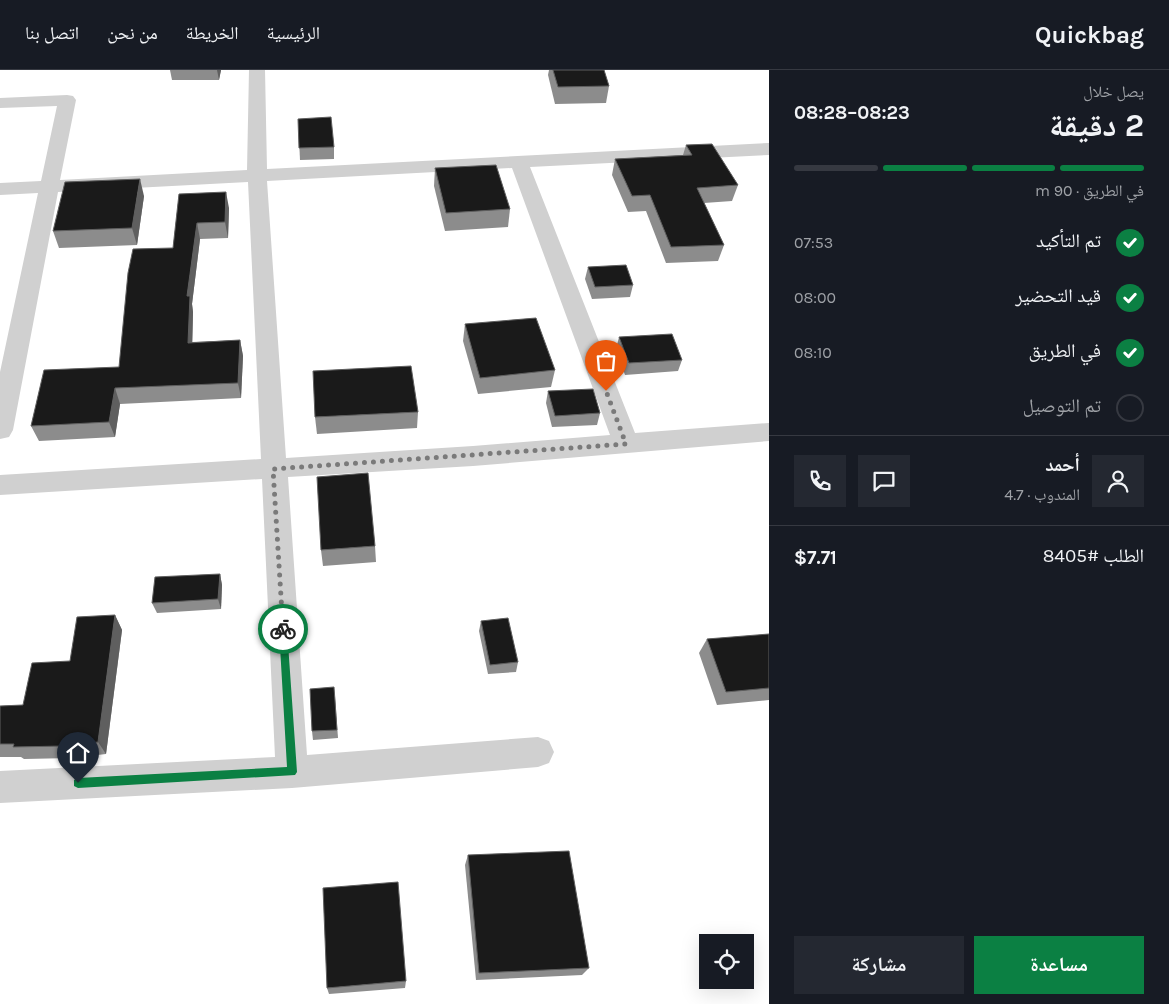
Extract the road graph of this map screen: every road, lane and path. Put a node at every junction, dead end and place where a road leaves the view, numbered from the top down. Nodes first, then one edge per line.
1 (257, 70) edge
2 (0, 103) edge
3 (769, 149) edge
4 (519, 162) junction
5 (257, 175) junction
6 (48, 186) junction
7 (0, 189) edge
8 (0, 430) edge
9 (769, 432) edge
10 (626, 444) junction
11 (273, 469) junction
12 (0, 485) edge
13 (538, 752) dead end
14 (292, 772) junction
15 (0, 787) edge

1 - 5 street
2 - 6 street
3 - 4 street
4 - 5 street
4 - 10 street
5 - 6 street
5 - 11 street
6 - 7 street
6 - 8 street
9 - 10 street
10 - 11 street
11 - 12 street
11 - 14 street
13 - 14 street
14 - 15 street

